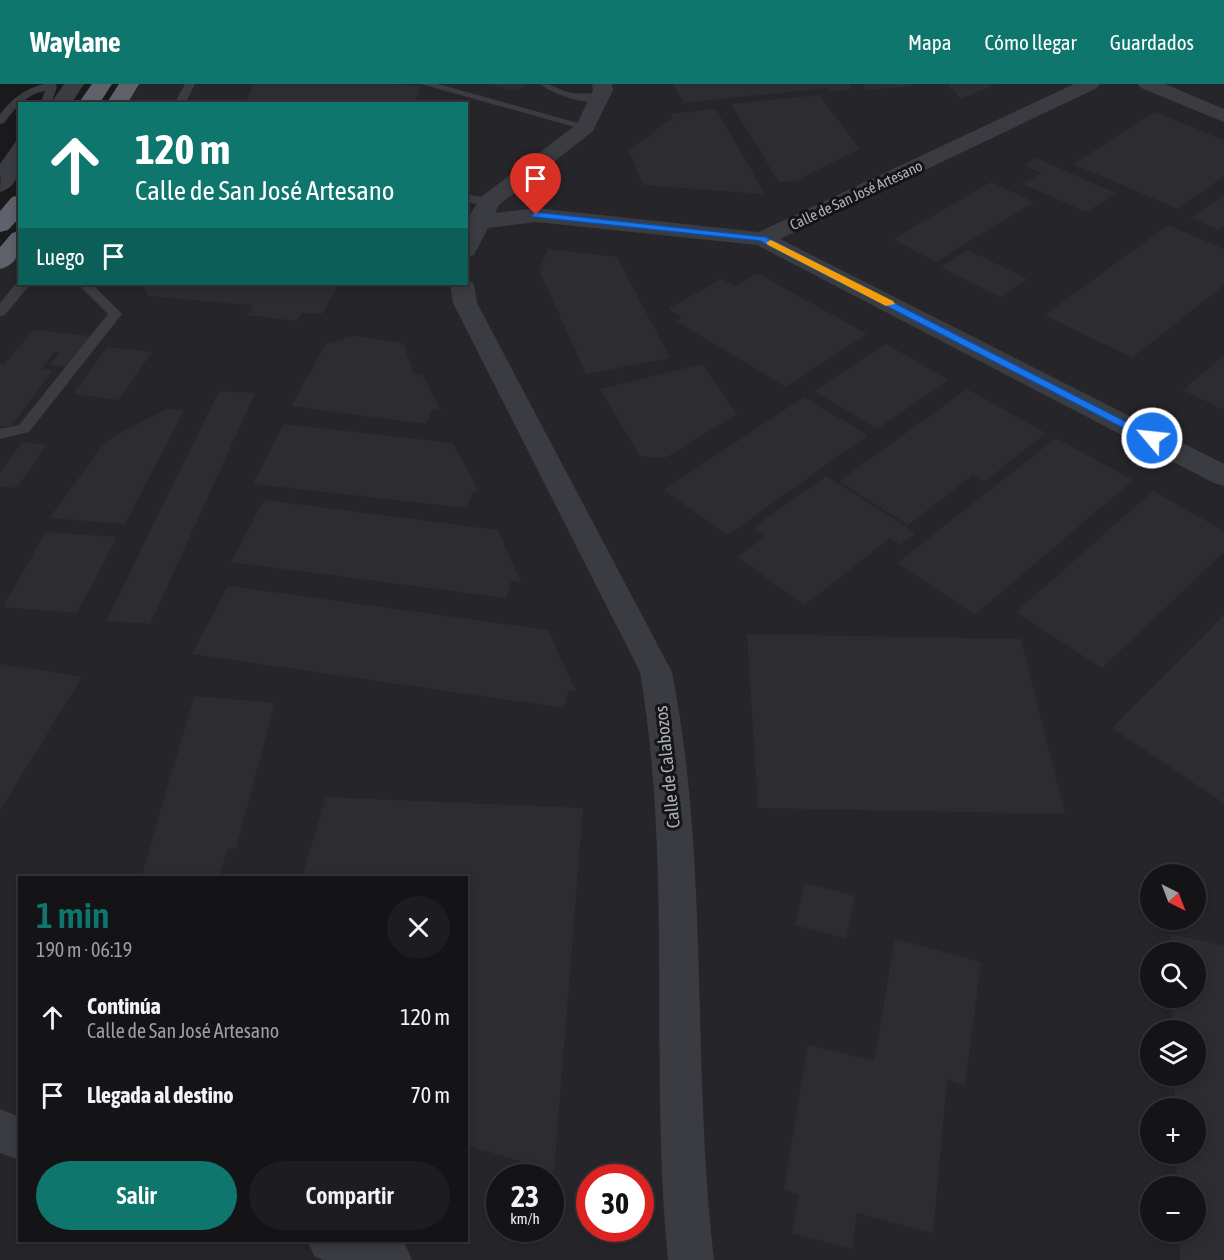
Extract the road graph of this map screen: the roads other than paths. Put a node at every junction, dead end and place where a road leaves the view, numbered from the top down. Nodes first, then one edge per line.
1 (23, 84) edge
2 (75, 84) edge
3 (102, 84) edge
4 (129, 84) edge
5 (190, 84) edge
6 (426, 84) edge
7 (546, 84) edge
8 (1090, 84) edge
9 (1148, 84) edge
10 (54, 91) edge
11 (601, 91) edge
12 (18, 102) edge
13 (18, 102) edge
14 (89, 102) edge
15 (117, 102) edge
16 (179, 102) edge
17 (1224, 116) edge
18 (2, 119) edge
19 (586, 127) junction
20 (18, 146) edge
21 (18, 162) edge
22 (0, 172) edge
23 (0, 185) edge
24 (485, 197) edge
25 (18, 204) edge
26 (536, 215) junction
27 (477, 222) junction
28 (0, 225) edge
29 (762, 239) junction
30 (18, 240) edge
31 (468, 245) edge
32 (0, 262) edge
33 (22, 285) edge
34 (86, 285) edge
35 (462, 285) edge
36 (0, 312) edge
37 (0, 435) edge
38 (1224, 476) edge
39 (0, 1131) edge
40 (18, 1138) edge
41 (336, 1242) edge
42 (389, 1260) edge
43 (692, 1260) edge

1 - 18 lane
2 - 10 street
3 - 14 highway
4 - 15 highway
5 - 16 lane
6 - 19 lane
7 - 11 lane
8 - 29 street, Calle de San José Artesano
9 - 17 street
10 - 13 lane
11 - 19 street
12 - 18 lane
19 - 24 street
20 - 22 lane
21 - 23 street
24 - 26 street
24 - 27 street
25 - 28 highway
26 - 27 street
26 - 29 street
27 - 31 street
29 - 38 street
30 - 32 highway
33 - 36 lane
34 - 37 lane
35 - 43 street, Calle de Calabozos
39 - 40 street
41 - 42 street

